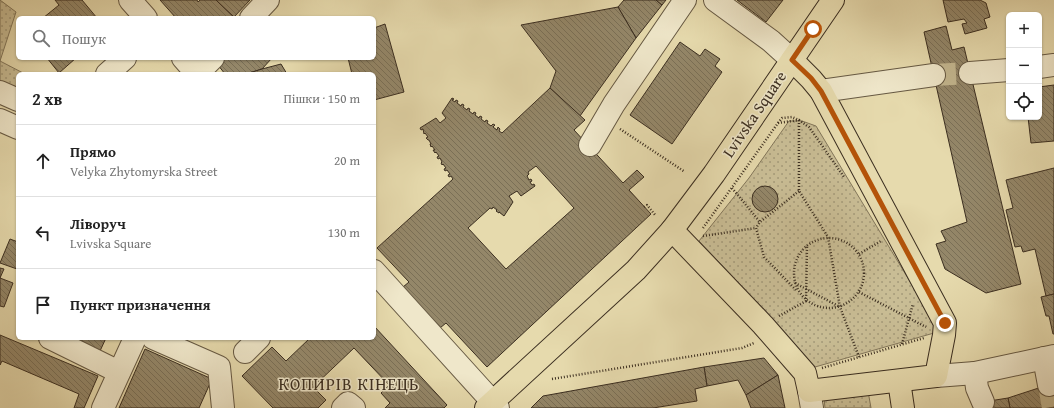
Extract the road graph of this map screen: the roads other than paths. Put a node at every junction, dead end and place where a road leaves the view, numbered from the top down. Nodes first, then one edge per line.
1 (130, 0) edge
2 (268, 0) edge
3 (685, 0) edge
4 (833, 0) edge
5 (718, 1) edge
6 (144, 16) edge
7 (253, 16) edge
8 (110, 60) edge
9 (122, 60) edge
10 (207, 60) edge
11 (792, 60) junction
12 (1054, 65) edge
13 (1042, 67) edge
14 (188, 68) edge
15 (1006, 70) edge
16 (98, 72) edge
17 (109, 72) edge
18 (970, 73) tunnel mouth
19 (934, 75) tunnel mouth
20 (821, 91) junction
21 (0, 92) edge
22 (16, 99) edge
23 (0, 120) edge
24 (16, 127) edge
25 (590, 145) dead end
26 (672, 230) junction
27 (376, 273) edge
28 (54, 340) edge
29 (134, 340) edge
30 (158, 340) edge
31 (1049, 357) edge
32 (119, 372) junction
33 (974, 373) junction
34 (936, 376) junction
35 (899, 381) junction
36 (1049, 385) tunnel mouth
37 (810, 400) edge
38 (983, 402) dead end
39 (492, 406) edge
40 (103, 408) edge
41 (223, 408) edge
42 (343, 408) edge
43 (354, 408) edge
44 (903, 408) edge

1 - 6 street
2 - 7 street
3 - 25 street
4 - 11 main road
5 - 11 street
8 - 16 street
9 - 17 street
10 - 14 street
11 - 20 main road, Lvivska Square
11 - 26 main road, Lvivska Square
12 - 13 street
15 - 18 street
19 - 20 street
20 - 34 main road, Lvivska Square
21 - 22 street
23 - 24 street
26 - 37 main road
26 - 39 main road, Lvivska Square
27 - 39 street
28 - 32 street
29 - 32 street
30 - 41 street
31 - 33 street
31 - 36 street
32 - 40 street
33 - 34 street
33 - 38 street
34 - 35 main road
35 - 37 main road
35 - 44 main road
42 - 43 street

